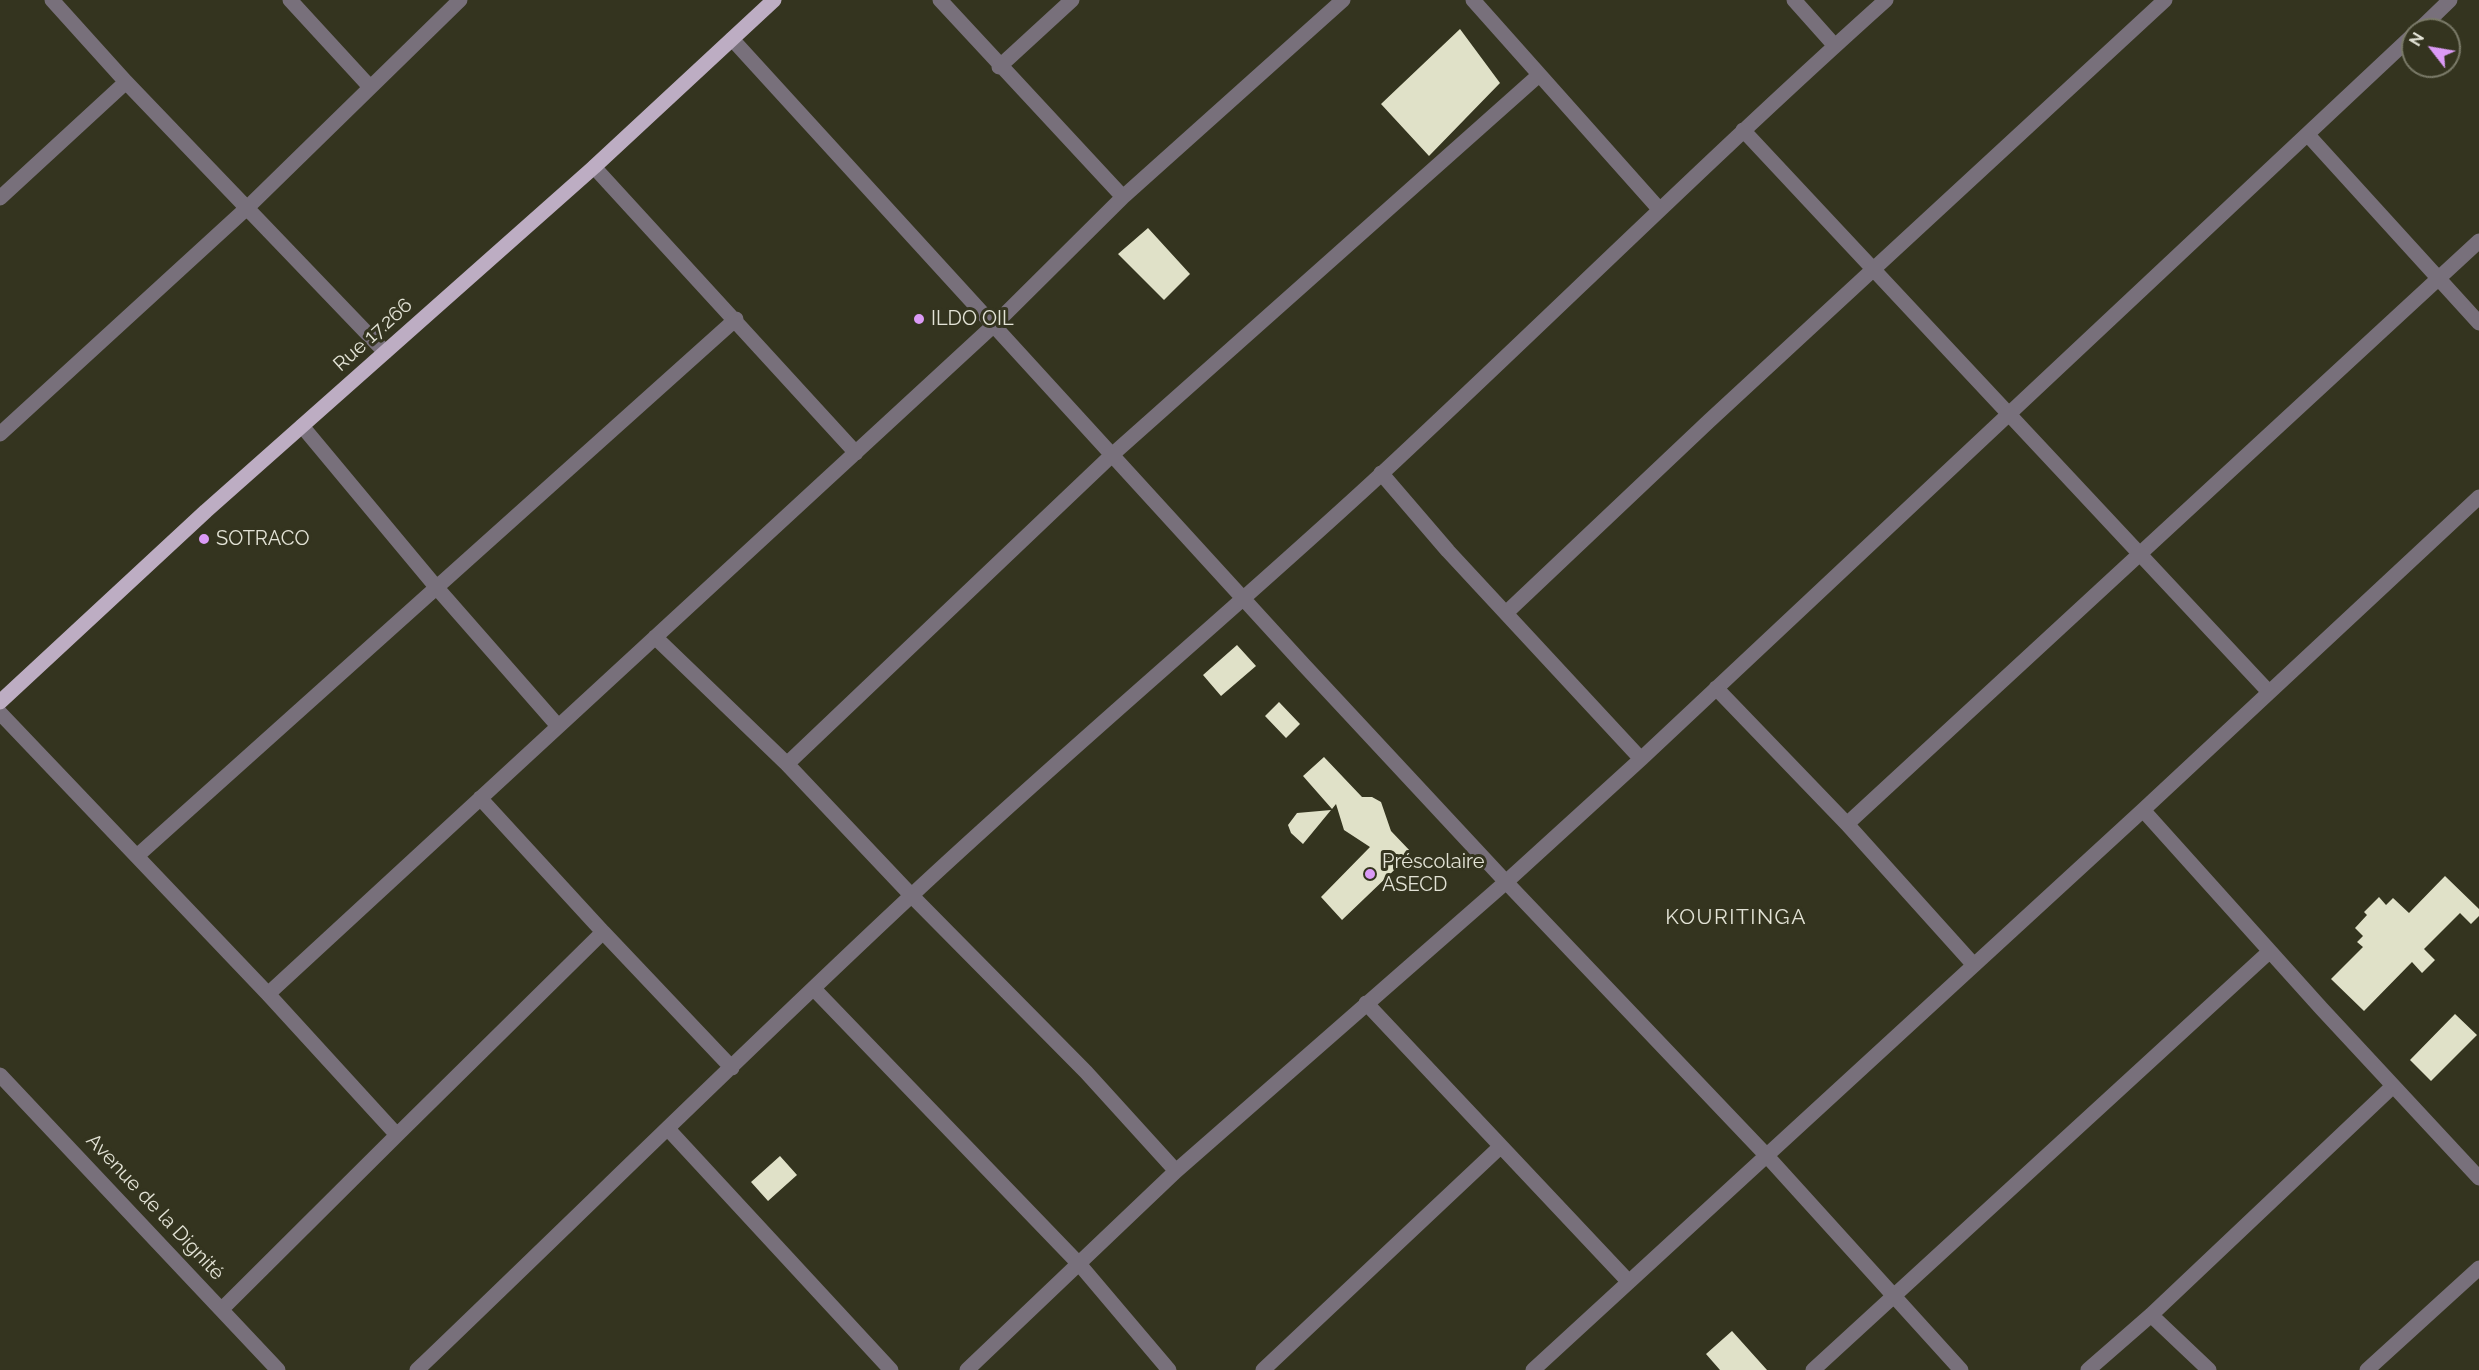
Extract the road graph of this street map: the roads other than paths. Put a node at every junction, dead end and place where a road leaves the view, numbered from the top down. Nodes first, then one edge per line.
1 (52, 0) edge
2 (290, 0) edge
3 (460, 0) edge
4 (774, 0) edge
5 (940, 0) edge
6 (1071, 0) edge
7 (1343, 0) edge
8 (1473, 0) edge
9 (1794, 0) edge
10 (1886, 0) edge
11 (2165, 0) edge
12 (2450, 0) edge
13 (2431, 18) edge
14 (732, 39) junction
15 (1835, 46) junction
16 (2401, 46) edge
17 (999, 67) junction
18 (1539, 75) junction
19 (126, 82) junction
20 (370, 87) junction
21 (1743, 130) junction
22 (2308, 135) junction
23 (594, 167) junction
24 (1123, 197) junction
25 (0, 198) edge
26 (248, 207) junction
27 (1660, 210) junction
28 (2479, 241) edge
29 (1875, 268) junction
30 (2438, 279) junction
31 (736, 319) junction
32 (2479, 323) edge
33 (994, 325) junction
34 (385, 352) junction
35 (2009, 411) junction
36 (302, 426) junction
37 (0, 434) edge
38 (856, 453) junction
39 (1113, 454) junction
40 (1382, 473) junction
41 (2479, 497) edge
42 (2140, 553) junction
43 (437, 588) junction
44 (1245, 600) junction
45 (1506, 613) junction
46 (655, 637) junction
47 (1716, 688) junction
48 (2268, 691) junction
49 (0, 702) edge
50 (0, 713) edge
51 (558, 726) junction
52 (1641, 759) junction
53 (787, 764) junction
54 (480, 798) junction
55 (2143, 810) junction
56 (1846, 824) junction
57 (137, 856) junction
58 (1506, 882) junction
59 (911, 896) junction
60 (603, 932) junction
61 (2269, 952) junction
62 (1973, 964) junction
63 (814, 988) junction
64 (268, 994) junction
65 (1366, 1003) junction
66 (732, 1068) junction
67 (0, 1075) edge
68 (2392, 1087) junction
69 (668, 1129) junction
70 (397, 1135) junction
71 (1500, 1146) junction
72 (1767, 1156) junction
73 (1176, 1172) junction
74 (2479, 1178) edge
75 (1080, 1265) junction
76 (2479, 1268) edge
77 (1628, 1281) junction
78 (1896, 1296) junction
79 (222, 1310) junction
80 (2151, 1315) junction
81 (278, 1370) edge
82 (417, 1370) edge
83 (891, 1370) edge
84 (967, 1370) edge
85 (1169, 1370) edge
86 (1263, 1370) edge
87 (1533, 1370) edge
88 (1814, 1370) edge
89 (1961, 1370) edge
90 (2088, 1370) edge
91 (2209, 1370) edge
92 (2367, 1370) edge

1 - 19 street
2 - 20 street
3 - 20 street
4 - 14 main road, Rue 17.266
5 - 17 street
6 - 17 street
7 - 24 street
8 - 18 street
9 - 15 street
10 - 15 street
11 - 29 street
12 - 13 street
14 - 23 main road, Rue 17.266
14 - 33 street
15 - 21 street
16 - 22 street
17 - 24 street
18 - 27 street
18 - 39 street
19 - 25 street
19 - 26 street
20 - 26 street
21 - 27 street
21 - 29 street
22 - 30 street
22 - 35 street
23 - 31 street
23 - 34 main road, Rue 17.266
24 - 33 street
26 - 34 street
26 - 37 street
27 - 40 street
28 - 30 street
29 - 35 street
29 - 45 street
30 - 32 street
30 - 42 street
31 - 38 street
31 - 43 street
33 - 38 street
33 - 39 street
34 - 36 main road, Rue 17.266
35 - 42 street
35 - 47 street
36 - 43 street
36 - 49 main road, Rue 17.266
38 - 46 street
39 - 44 street
39 - 53 street
40 - 44 street
40 - 45 street
41 - 48 street
42 - 48 street
42 - 56 street
43 - 51 street
43 - 57 street
44 - 58 street
44 - 59 street
45 - 52 street
46 - 51 street
46 - 53 street
47 - 52 street
47 - 56 street
48 - 55 street
50 - 57 street
51 - 54 street
52 - 58 street
53 - 59 street
54 - 60 street
54 - 64 street
55 - 61 street
55 - 62 street
56 - 62 street
57 - 64 street
58 - 65 street
58 - 72 street
59 - 63 street
59 - 73 street
60 - 66 street
60 - 70 street
61 - 68 street
61 - 78 street
62 - 72 street
63 - 66 street
63 - 75 street
64 - 70 street
65 - 71 street
65 - 73 street
66 - 69 street
67 - 79 street, Avenue de la Dignité
68 - 74 street
68 - 80 street
69 - 82 street
69 - 83 street
70 - 79 street
71 - 77 street
71 - 86 street
72 - 77 street
72 - 78 street
73 - 75 street
75 - 84 street
75 - 85 street
76 - 92 street
77 - 87 street
78 - 88 street
78 - 89 street
79 - 81 street, Avenue de la Dignité
80 - 90 street
80 - 91 street

